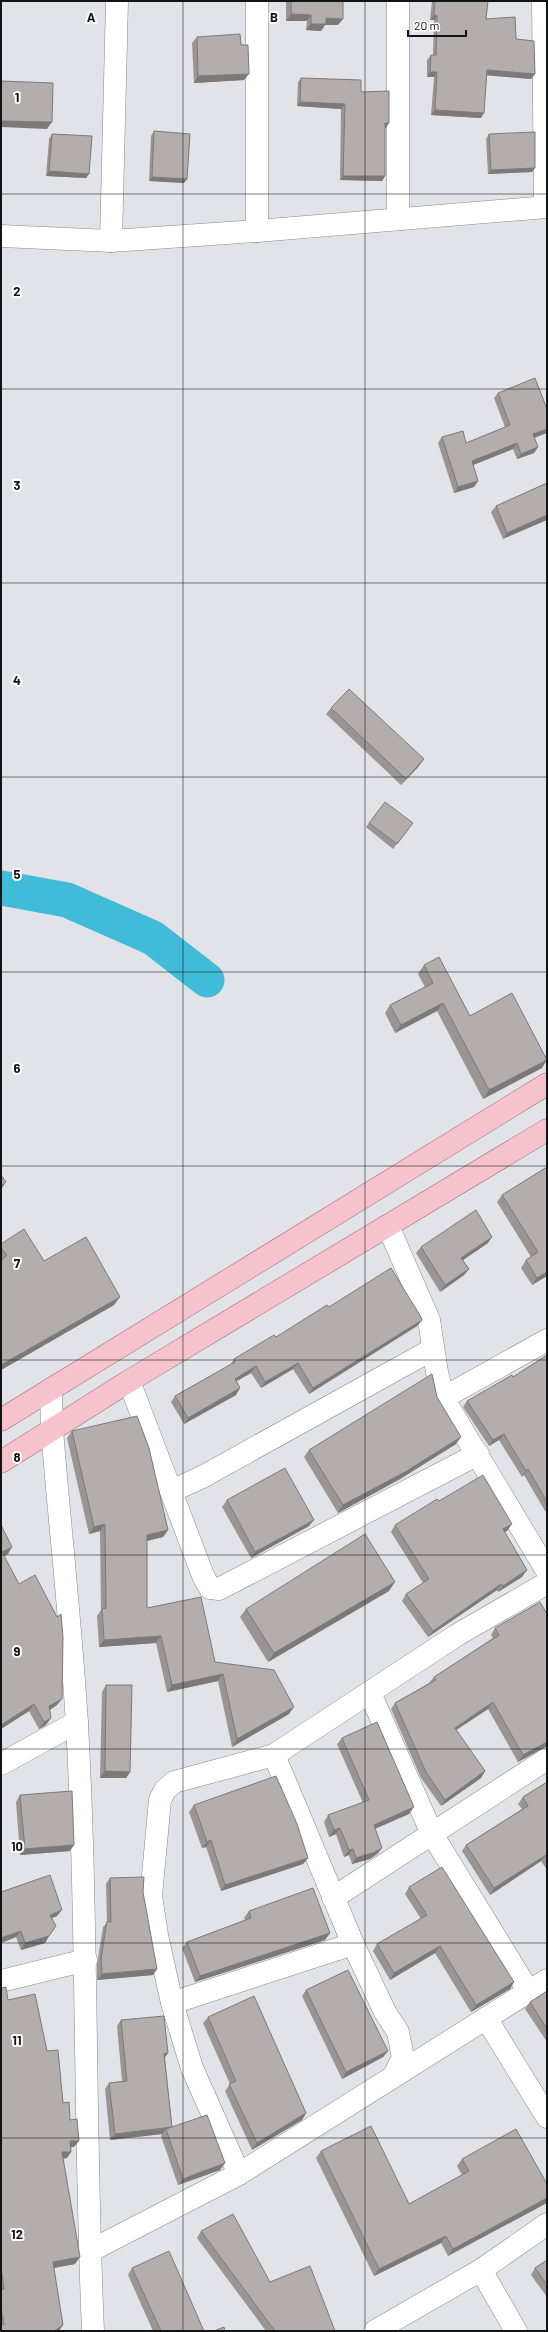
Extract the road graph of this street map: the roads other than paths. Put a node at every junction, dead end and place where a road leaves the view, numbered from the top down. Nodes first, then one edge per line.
1 (117, 1) edge
2 (257, 1) edge
3 (398, 1) edge
4 (544, 1) edge
5 (546, 207) edge
6 (398, 219) junction
7 (257, 231) junction
8 (1, 236) edge
9 (111, 241) junction
10 (547, 1084) edge
11 (547, 1130) edge
12 (388, 1226) junction
13 (547, 1340) edge
14 (433, 1349) junction
15 (129, 1381) junction
16 (51, 1389) junction
17 (443, 1398) junction
18 (1, 1420) edge
19 (52, 1430) junction
20 (478, 1454) junction
21 (1, 1462) edge
22 (172, 1491) junction
23 (547, 1571) edge
24 (547, 1583) edge
25 (370, 1693) junction
26 (76, 1722) junction
27 (274, 1755) junction
28 (547, 1759) edge
29 (1, 1764) edge
30 (432, 1834) junction
31 (333, 1898) junction
32 (353, 1944) junction
33 (86, 1960) junction
34 (1, 1980) edge
35 (547, 1980) edge
36 (529, 1992) junction
37 (172, 2003) junction
38 (486, 2018) junction
39 (393, 2077) junction
40 (547, 2117) edge
41 (239, 2174) junction
42 (547, 2224) edge
43 (90, 2251) junction
44 (481, 2270) junction
45 (93, 2331) edge
46 (375, 2331) edge
47 (516, 2331) edge

1 - 9 street
2 - 7 street
3 - 6 street
4 - 5 street
5 - 6 street
6 - 7 street
7 - 9 street
8 - 9 street
10 - 16 main road
11 - 12 main road
12 - 14 street
12 - 15 main road
13 - 17 street
14 - 17 street
14 - 22 street
15 - 19 main road
15 - 22 street
16 - 18 main road
16 - 19 street
17 - 20 street
19 - 21 main road
19 - 26 street
20 - 22 street
20 - 23 street
24 - 25 street
25 - 27 street
25 - 30 street
26 - 29 street
26 - 33 street
27 - 31 street
27 - 37 street
28 - 30 street
30 - 31 street
30 - 36 street
31 - 32 street
32 - 37 street
32 - 39 street
33 - 34 street
33 - 43 street
35 - 36 street
36 - 38 street
37 - 41 street
38 - 39 street
38 - 40 street
39 - 41 street
41 - 43 street
42 - 44 street
43 - 45 street
44 - 46 street
44 - 47 street

